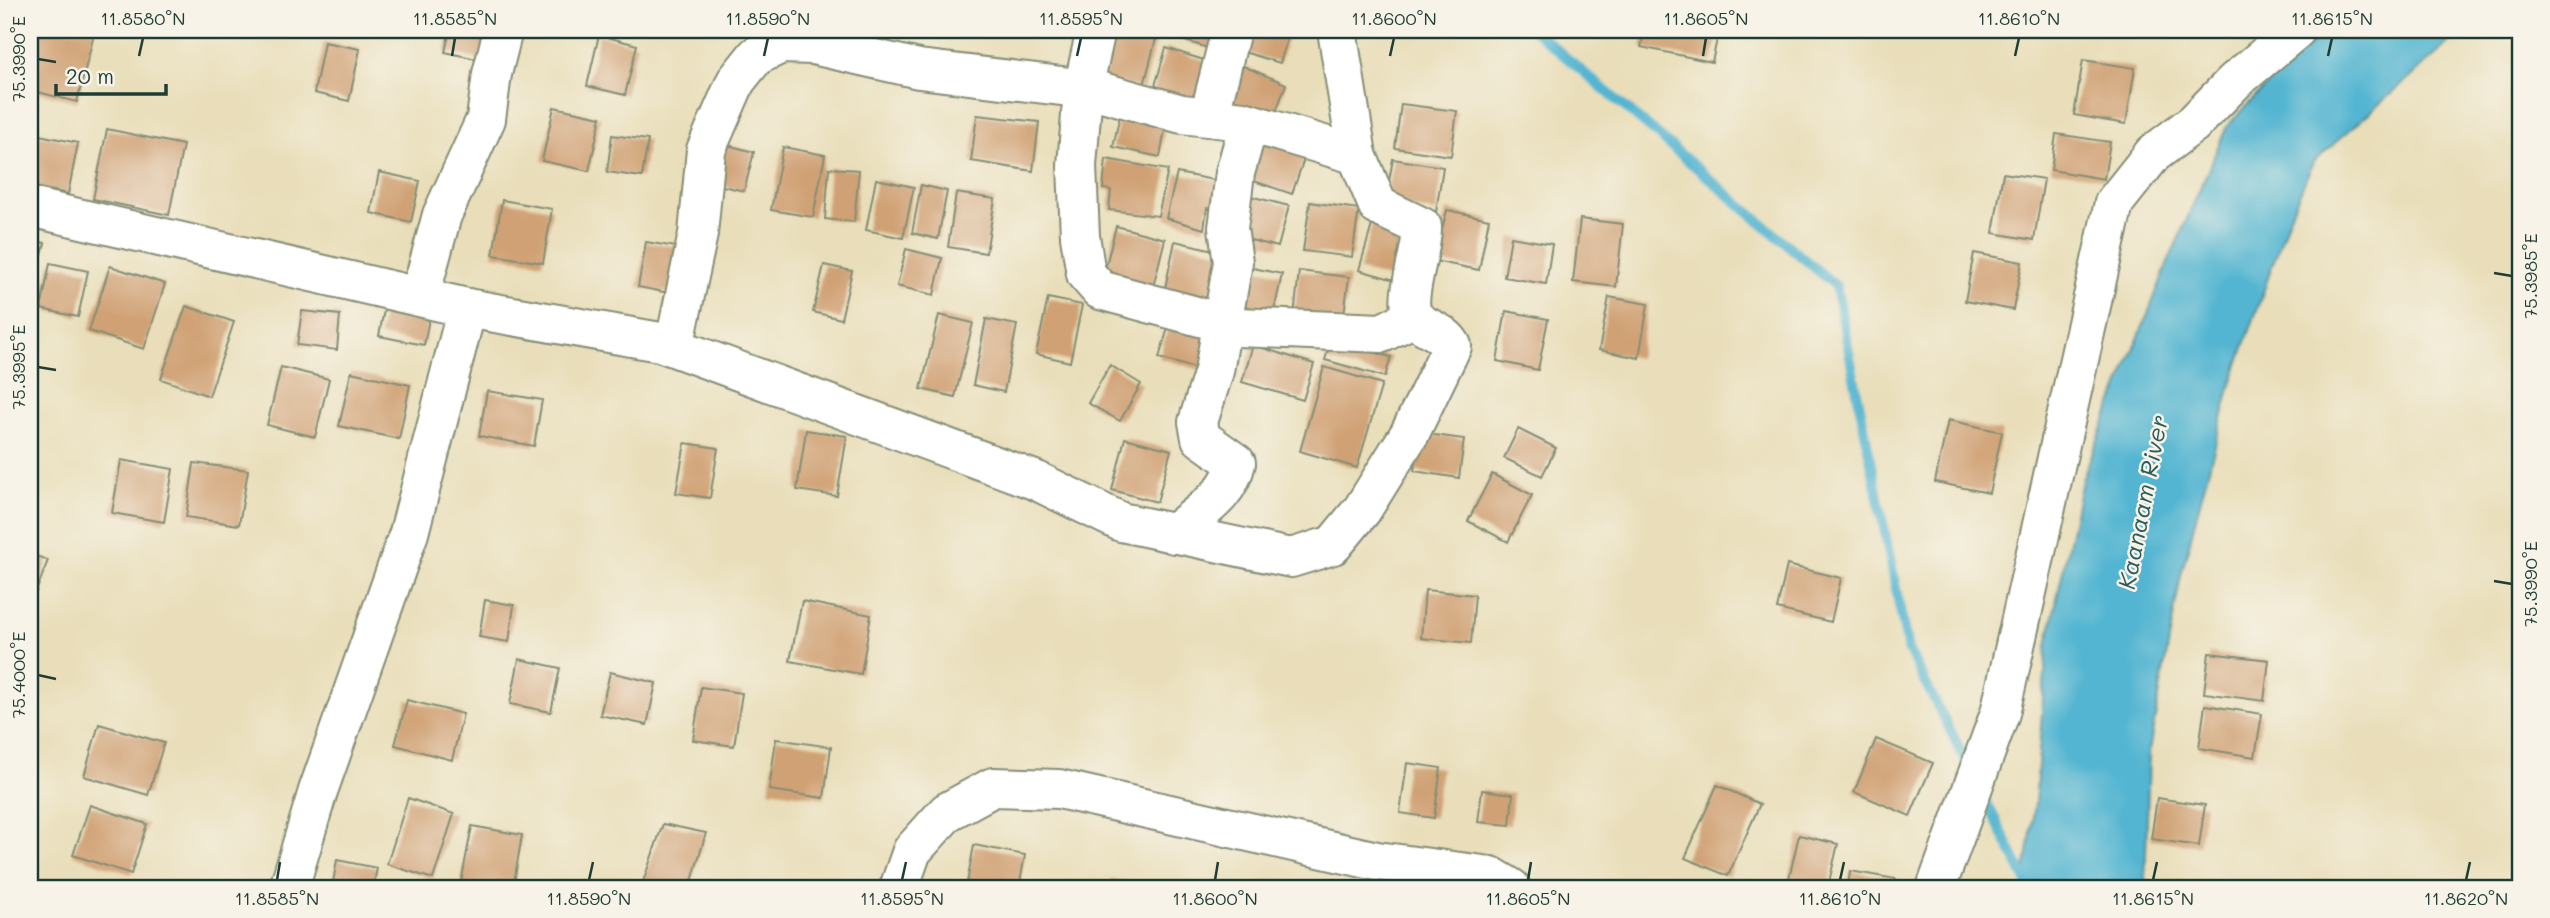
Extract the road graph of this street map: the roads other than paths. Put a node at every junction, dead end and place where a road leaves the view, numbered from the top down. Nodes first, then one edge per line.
1 (503, 30) edge
2 (752, 30) edge
3 (1096, 30) edge
4 (1231, 30) edge
5 (1337, 30) edge
6 (2296, 30) edge
7 (736, 81) junction
8 (1083, 89) junction
9 (1209, 117) junction
10 (1249, 123) junction
11 (1357, 155) junction
12 (30, 207) edge
13 (420, 296) junction
14 (467, 308) junction
15 (1414, 317) junction
16 (1223, 323) junction
17 (674, 347) junction
18 (1174, 534) junction
19 (289, 888) edge
20 (899, 888) edge
21 (1511, 888) edge
22 (1936, 888) edge

1 - 13 street
2 - 7 street
3 - 8 street
4 - 9 street
5 - 11 street
6 - 22 street
7 - 8 street
7 - 17 street
8 - 9 street
8 - 16 street
9 - 10 street
10 - 11 street
10 - 16 street
11 - 15 street
12 - 13 street
13 - 14 street
14 - 17 street
14 - 19 street
15 - 16 street
15 - 18 street
16 - 18 street
17 - 18 street
20 - 21 street

